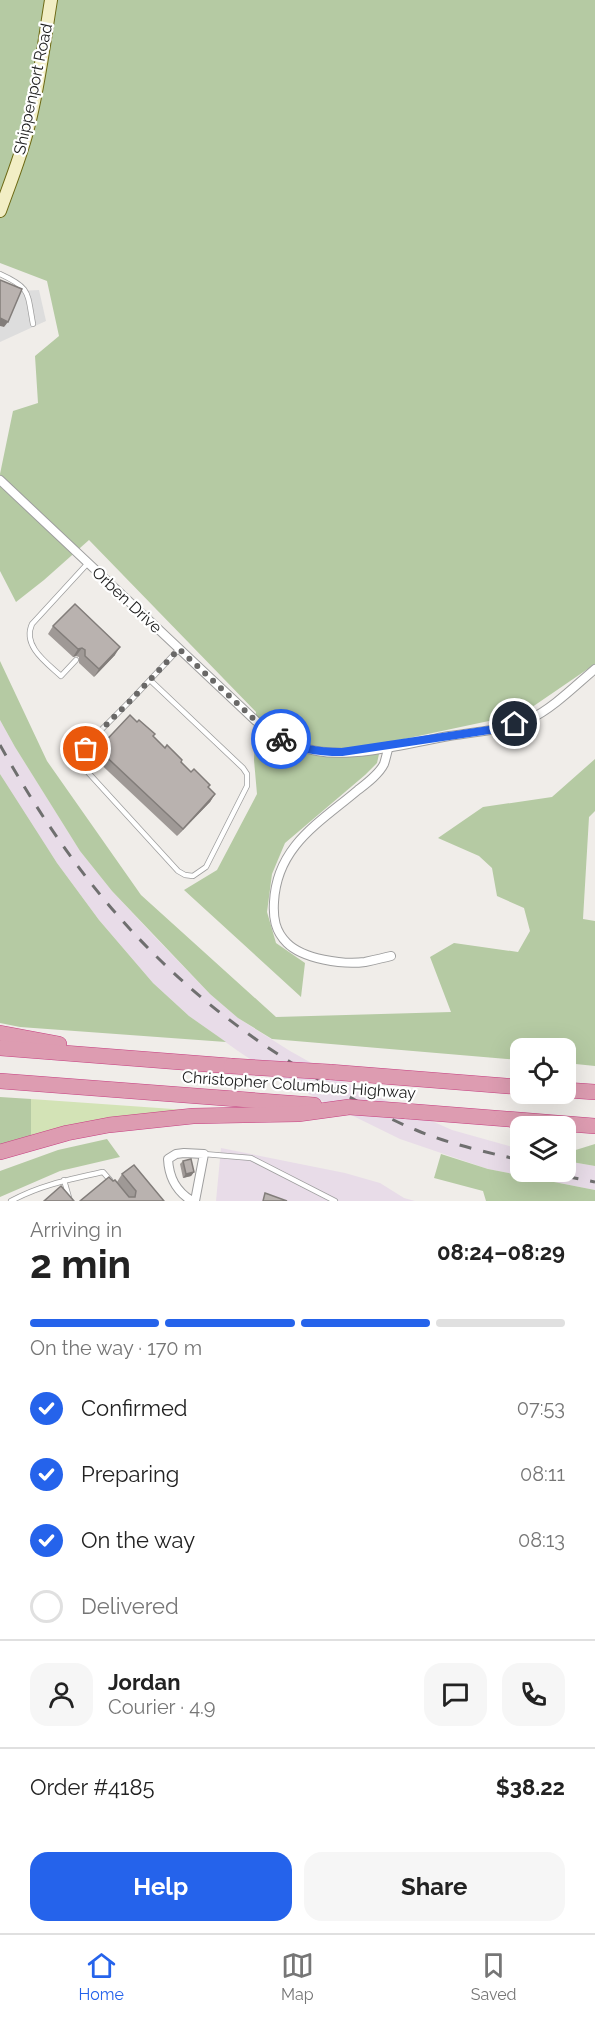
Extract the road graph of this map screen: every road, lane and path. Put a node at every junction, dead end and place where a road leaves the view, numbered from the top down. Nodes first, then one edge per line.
1 (51, 0) edge
2 (0, 211) edge
3 (0, 274) edge
4 (33, 324) dead end
5 (0, 480) edge
6 (88, 563) junction
7 (179, 649) junction
8 (76, 660) dead end
9 (595, 669) edge
10 (150, 680) junction
11 (389, 746) junction
12 (391, 956) dead end
13 (0, 1033) edge
14 (0, 1048) edge
15 (132, 1057) junction
16 (0, 1081) edge
17 (510, 1086) edge
18 (576, 1091) edge
19 (595, 1092) edge
20 (349, 1107) junction
21 (595, 1126) edge
22 (35, 1142) junction
23 (0, 1152) edge
24 (204, 1154) junction
25 (0, 1157) edge
26 (64, 1180) junction
27 (115, 1186) edge
28 (11, 1201) edge
29 (70, 1201) edge
30 (194, 1201) edge
31 (335, 1201) edge

1 - 2 street, Shippenport Road
3 - 4 lane
5 - 6 street, Orben Drive
6 - 7 street, Orben Drive
6 - 8 lane
7 - 10 lane
7 - 11 street, Orben Drive
9 - 11 street, Orben Drive
10 - 10 lane
11 - 12 street
13 - 15 highway
14 - 15 highway, Christopher Columbus Highway
15 - 17 highway, Christopher Columbus Highway, bridge
16 - 20 highway, Christopher Columbus Highway
18 - 19 highway
20 - 21 highway, Christopher Columbus Highway, bridge
20 - 22 highway
22 - 23 highway
22 - 25 highway
24 - 30 street
24 - 30 street
24 - 31 lane
26 - 27 lane
26 - 28 lane
26 - 29 lane

